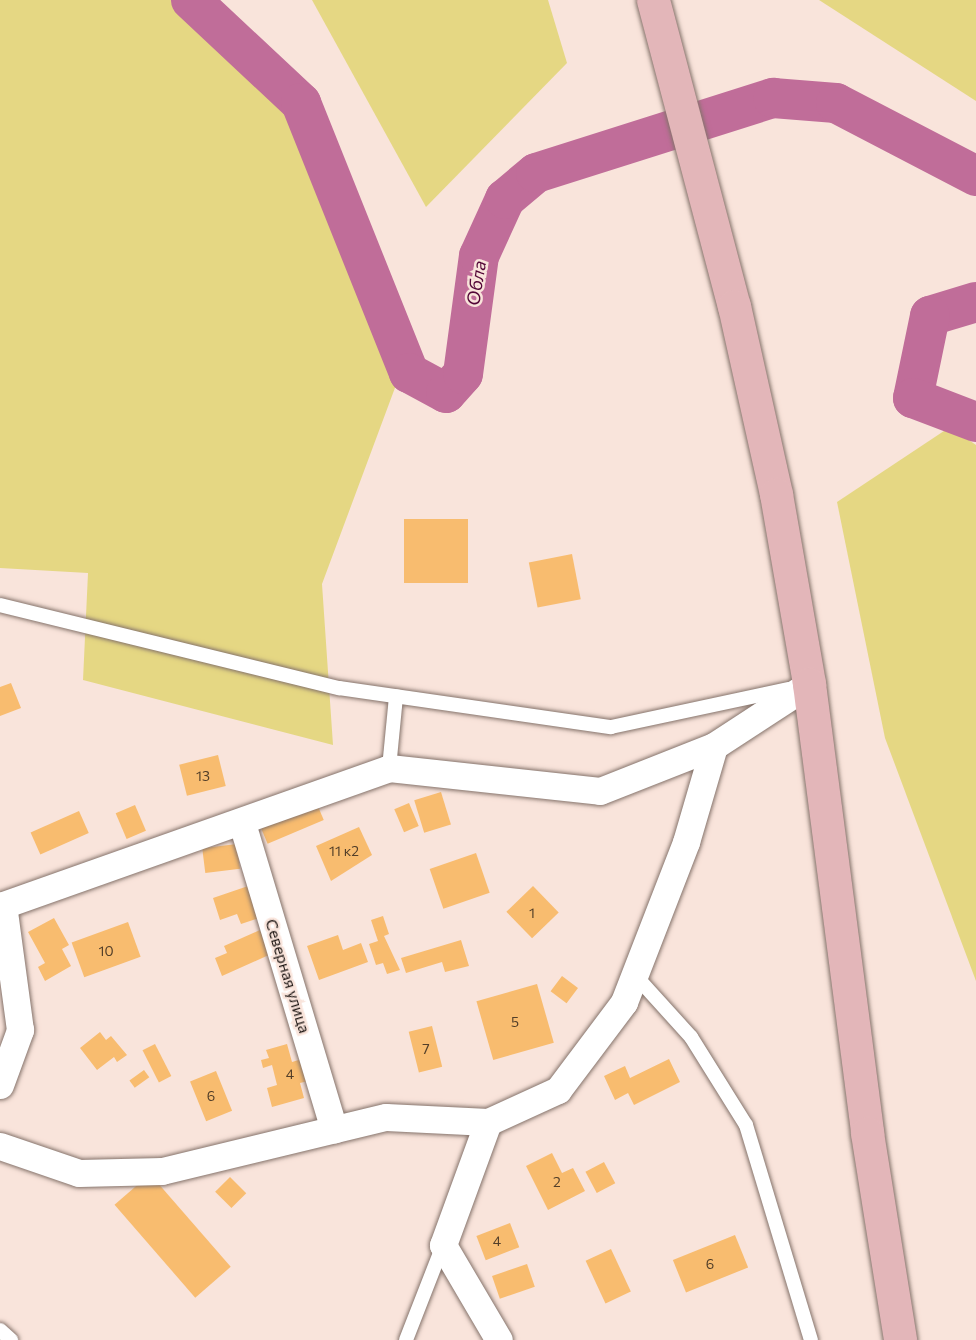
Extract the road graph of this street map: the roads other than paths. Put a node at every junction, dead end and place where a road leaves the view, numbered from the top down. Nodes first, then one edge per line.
1 (653, 0) edge
2 (0, 604) edge
3 (809, 684) junction
4 (396, 696) junction
5 (714, 746) junction
6 (389, 768) junction
7 (242, 823) junction
8 (1, 904) edge
9 (634, 974) junction
10 (0, 1085) edge
11 (488, 1122) junction
12 (334, 1129) junction
13 (0, 1146) edge
14 (443, 1245) junction
15 (0, 1330) edge
16 (10, 1340) edge
17 (406, 1340) edge
18 (499, 1340) edge
19 (811, 1340) edge
20 (900, 1340) edge

1 - 3 main road
2 - 4 lane
3 - 4 lane
3 - 5 street
3 - 20 main road
4 - 6 lane
5 - 6 street
5 - 9 street
6 - 7 street
7 - 8 street
7 - 12 street, Северная улица
8 - 10 street
9 - 11 street
9 - 19 lane
11 - 12 street
11 - 14 street
12 - 13 street
14 - 17 lane
14 - 18 street
15 - 16 lane

